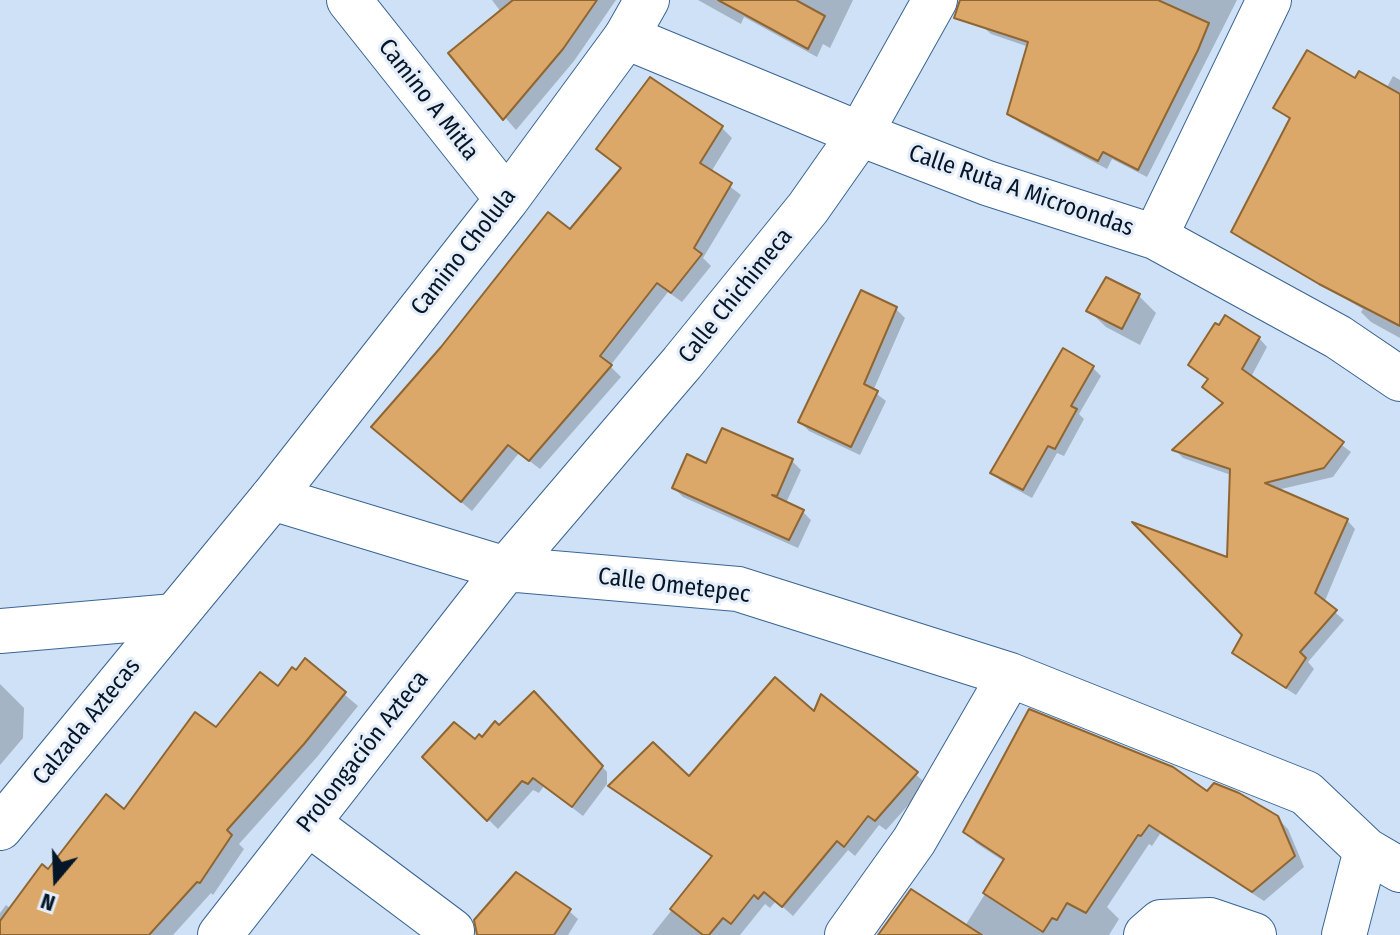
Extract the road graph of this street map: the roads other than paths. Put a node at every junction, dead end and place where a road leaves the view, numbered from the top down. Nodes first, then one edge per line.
1 (349, 0) edge
2 (935, 0) edge
3 (1269, 0) edge
4 (636, 18) edge
5 (860, 134) junction
6 (507, 199) junction
7 (1155, 237) junction
8 (1400, 379) edge
9 (272, 498) junction
10 (506, 569) junction
11 (174, 616) junction
12 (0, 631) edge
13 (1010, 675) junction
14 (308, 823) junction
15 (0, 828) edge
16 (1383, 860) edge
17 (452, 931) dead end
18 (220, 935) edge
19 (847, 935) edge
20 (1146, 935) edge
21 (1254, 935) edge
22 (1344, 935) edge

1 - 6 street, Camino A Mitla
2 - 5 street, Calle Chichimeca
3 - 7 street
4 - 5 street, Calle Ruta A Microondas
4 - 6 street, Camino Cholula
5 - 7 street, Calle Ruta A Microondas
5 - 10 street, Calle Chichimeca
6 - 9 street, Camino Cholula
7 - 8 street, Calle Ruta A Microondas
9 - 10 street, Calle Ometepec
9 - 11 street
10 - 13 street, Calle Ometepec
10 - 14 street, Prolongación Azteca
11 - 12 street
11 - 15 street, Calzada Aztecas
13 - 16 street, Calle Ometepec
13 - 19 street
14 - 17 street
14 - 18 street, Prolongación Azteca
16 - 22 street, Calle Ometepec
20 - 21 street

